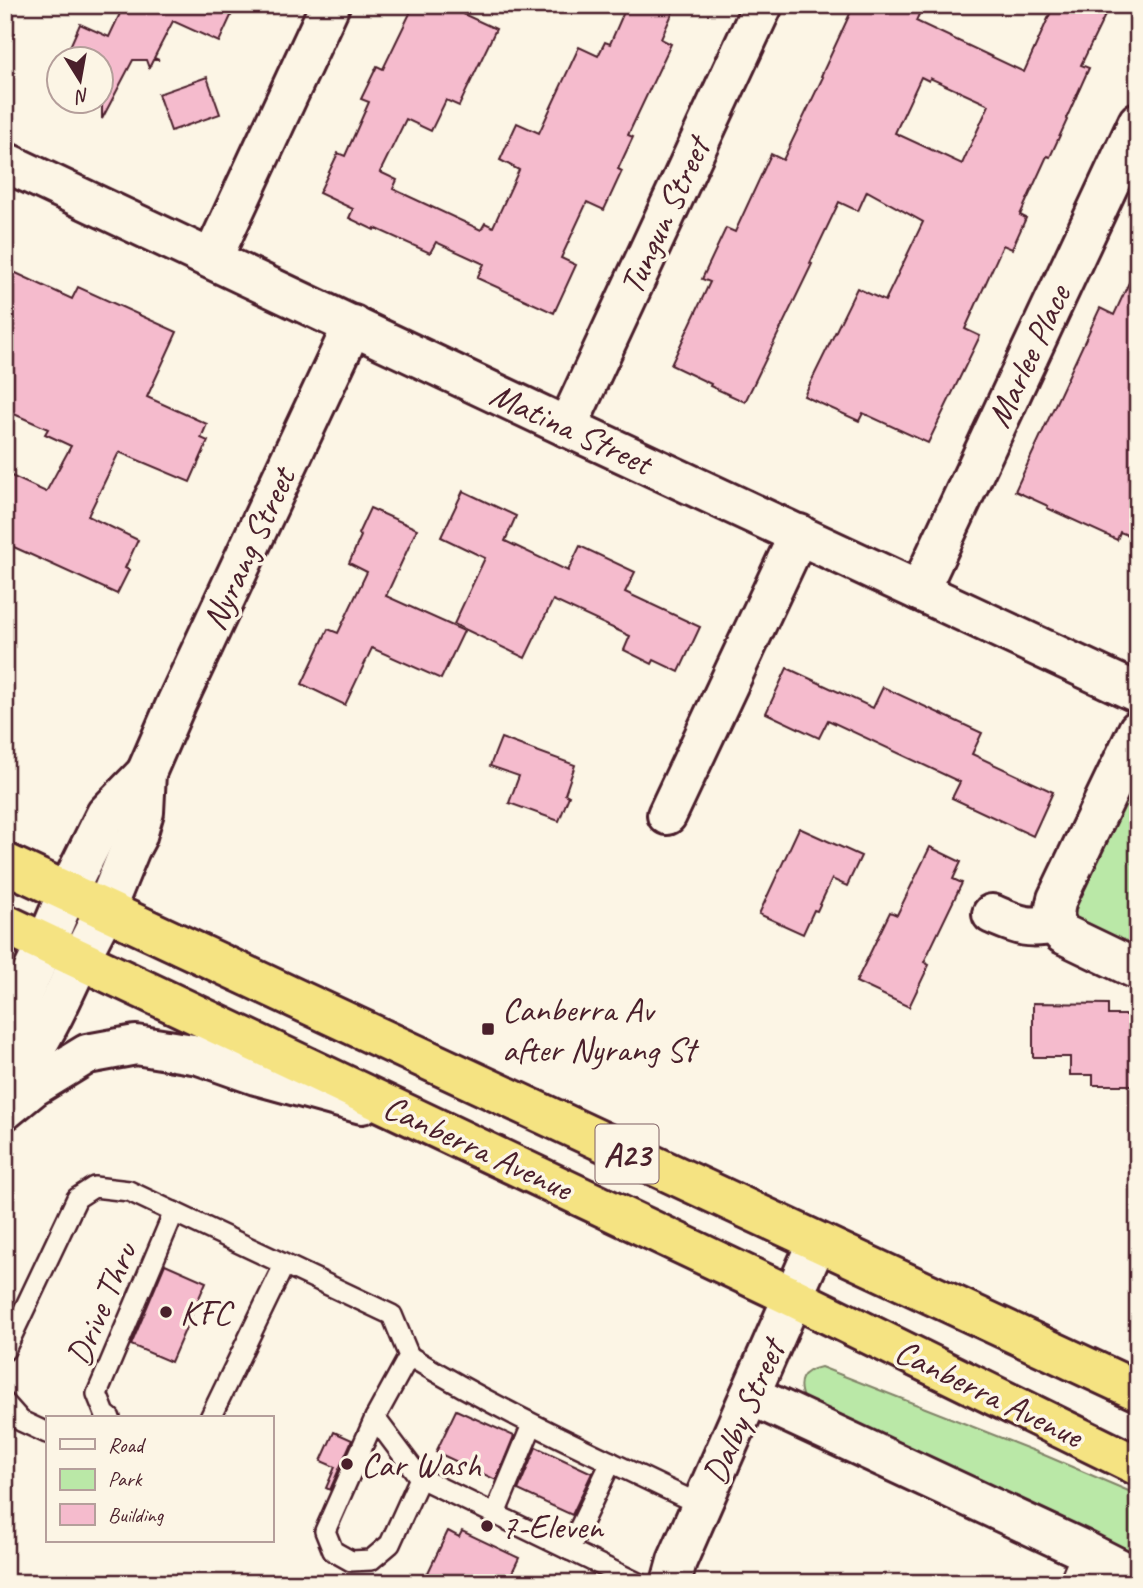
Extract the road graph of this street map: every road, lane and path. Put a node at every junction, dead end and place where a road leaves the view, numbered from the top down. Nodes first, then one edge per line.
1 (330, 5) edge
2 (763, 5) edge
3 (1138, 122) edge
4 (5, 162) edge
5 (212, 259) junction
6 (353, 325) junction
7 (567, 427) junction
8 (799, 534) junction
9 (919, 591) junction
10 (1138, 693) edge
11 (1138, 730) edge
12 (146, 773) junction
13 (667, 815) dead end
14 (5, 863) edge
15 (67, 893) junction
16 (105, 910) junction
17 (992, 914) dead end
18 (5, 924) edge
19 (1055, 924) junction
20 (46, 943) junction
21 (80, 959) junction
22 (1138, 970) edge
23 (5, 1032) edge
24 (5, 1094) edge
25 (5, 1110) edge
26 (421, 1120) junction
27 (174, 1212) junction
28 (817, 1242) junction
29 (284, 1265) junction
30 (793, 1297) junction
31 (5, 1350) edge
32 (409, 1356) junction
33 (1138, 1391) edge
34 (750, 1395) junction
35 (5, 1403) edge
36 (108, 1416) edge
37 (211, 1416) edge
38 (375, 1418) junction
39 (532, 1425) junction
40 (46, 1433) edge
41 (611, 1462) junction
42 (1138, 1466) edge
43 (420, 1478) junction
44 (701, 1506) junction
45 (495, 1514) junction
46 (569, 1550) junction
47 (1076, 1566) edge
48 (1138, 1578) edge
49 (638, 1583) edge
50 (671, 1583) edge

1 - 5 street
2 - 7 street, Tungun Street
3 - 9 street, Marlee Place
4 - 5 street, Matina Street
5 - 6 street, Matina Street
6 - 7 street, Matina Street
6 - 12 street, Nyrang Street
7 - 8 street, Matina Street
8 - 9 street, Matina Street
8 - 13 street
9 - 10 street, Matina Street
11 - 19 street
12 - 15 street, Nyrang Street
12 - 16 street, Nyrang Street
14 - 15 highway, Canberra Avenue / A23
15 - 16 highway, Canberra Avenue / A23
15 - 20 street, Nyrang Street
16 - 21 street, Nyrang Street
16 - 28 highway, Canberra Avenue / A23
17 - 19 street
18 - 20 highway, Canberra Avenue / A23
19 - 22 street
20 - 21 highway, Canberra Avenue / A23
20 - 23 street, Nyrang Street
21 - 24 street, Nyrang Street
21 - 26 highway, Canberra Avenue / A23
25 - 26 street
26 - 30 highway, Canberra Avenue / A23
27 - 29 lane
27 - 31 lane
27 - 36 lane, Drive Thru
28 - 30 street, Dalby Street
28 - 33 highway, Canberra Avenue / A23
29 - 32 lane
29 - 37 lane
30 - 34 street, Dalby Street
30 - 42 highway, Canberra Avenue / A23
32 - 38 lane
32 - 39 lane
34 - 44 street, Dalby Street
34 - 47 street
35 - 40 lane
38 - 43 lane
38 - 43 lane
39 - 41 lane
39 - 45 lane
41 - 44 lane
41 - 46 lane
43 - 45 lane
44 - 50 street, Dalby Street
45 - 46 lane
46 - 49 lane
47 - 48 street

